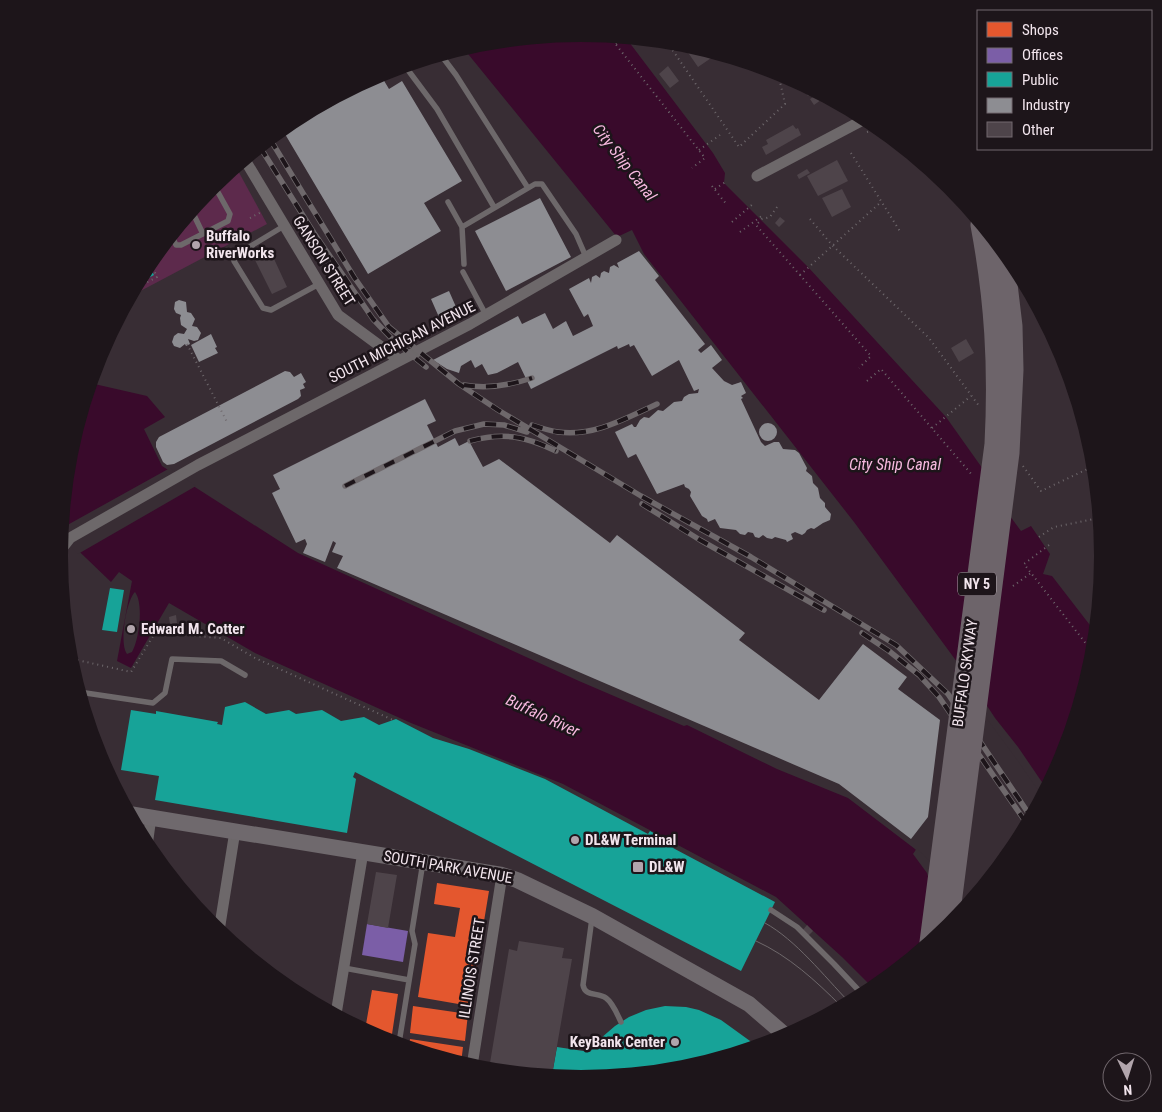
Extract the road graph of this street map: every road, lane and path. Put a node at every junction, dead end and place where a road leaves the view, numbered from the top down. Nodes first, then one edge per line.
1 (616, 44) edge
2 (673, 51) edge
3 (444, 61) edge
4 (410, 72) edge
5 (780, 83) edge
6 (856, 122) edge
7 (720, 135) dead end
8 (699, 150) junction
9 (851, 153) dead end
10 (248, 165) edge
11 (692, 168) dead end
12 (757, 176) dead end
13 (727, 181) dead end
14 (712, 186) dead end
15 (528, 188) junction
16 (715, 189) junction
17 (218, 193) edge
18 (448, 202) dead end
19 (881, 202) junction
20 (754, 203) dead end
21 (727, 205) dead end
22 (494, 207) junction
23 (777, 207) dead end
24 (263, 212) dead end
25 (763, 214) dead end
26 (195, 217) edge
27 (250, 218) dead end
28 (810, 219) dead end
29 (732, 222) dead end
30 (284, 226) junction
31 (462, 227) junction
32 (740, 232) dead end
33 (901, 233) dead end
34 (203, 234) junction
35 (983, 237) edge
36 (616, 240) dead end
37 (175, 242) edge
38 (832, 245) junction
39 (586, 257) junction
40 (464, 264) dead end
41 (1006, 268) edge
42 (154, 271) edge
43 (463, 272) dead end
44 (800, 276) junction
45 (147, 282) edge
46 (319, 284) junction
47 (486, 315) junction
48 (187, 344) dead end
49 (399, 360) junction
50 (859, 368) dead end
51 (867, 380) dead end
52 (971, 396) junction
53 (983, 412) dead end
54 (227, 422) dead end
55 (932, 428) junction
56 (1018, 459) dead end
57 (1087, 469) edge
58 (975, 477) dead end
59 (1093, 519) edge
60 (1039, 537) dead end
61 (68, 540) edge
62 (1049, 545) dead end
63 (1031, 573) junction
64 (1013, 586) dead end
65 (1087, 645) edge
66 (245, 674) dead end
67 (86, 693) edge
68 (137, 815) edge
69 (151, 817) junction
70 (235, 831) junction
71 (149, 833) edge
72 (363, 852) junction
73 (423, 862) junction
74 (502, 875) junction
75 (771, 910) dead end
76 (950, 913) edge
77 (592, 916) junction
78 (221, 921) edge
79 (931, 931) edge
80 (344, 968) junction
81 (409, 980) junction
82 (857, 989) edge
83 (337, 1008) edge
84 (621, 1022) dead end
85 (779, 1029) edge
86 (400, 1036) edge
87 (473, 1058) edge

1 - 8 path
2 - 5 path
3 - 15 lane
4 - 22 lane
6 - 12 street
7 - 8 path
8 - 11 path
9 - 19 path
10 - 30 street, GANSON STREET
13 - 16 path
14 - 16 path
15 - 22 lane
15 - 39 lane
16 - 21 path
17 - 34 lane
18 - 31 lane
19 - 33 path
19 - 38 path
20 - 29 path
22 - 31 lane
23 - 44 path
24 - 27 path
25 - 32 path
26 - 34 lane
28 - 38 path
30 - 46 street, GANSON STREET
30 - 46 lane
31 - 40 lane
34 - 37 lane
35 - 79 highway, BUFFALO SKYWAY / NY 5, bridge
36 - 39 street, SOUTH MICHIGAN AVENUE
38 - 44 path
38 - 52 path
39 - 47 street, SOUTH MICHIGAN AVENUE
41 - 76 highway, BUFFALO SKYWAY / NY 5, bridge
42 - 45 path
43 - 47 lane
44 - 50 path
46 - 49 street, GANSON STREET
47 - 49 street, SOUTH MICHIGAN AVENUE
48 - 54 path
49 - 61 street, SOUTH MICHIGAN AVENUE
51 - 55 path
52 - 53 path
52 - 55 path
55 - 58 path
56 - 57 path
59 - 60 path
62 - 63 path
63 - 64 path
63 - 65 path
66 - 67 lane
68 - 69 street, SOUTH PARK AVENUE
69 - 70 street, SOUTH PARK AVENUE
69 - 71 street
70 - 72 street, SOUTH PARK AVENUE
70 - 78 street
72 - 73 street, SOUTH PARK AVENUE
72 - 80 street
73 - 74 street, SOUTH PARK AVENUE
73 - 81 lane
74 - 77 street, SOUTH PARK AVENUE
74 - 87 street, ILLINOIS STREET
75 - 82 lane
77 - 84 lane
77 - 85 street, SOUTH PARK AVENUE
80 - 81 lane
80 - 83 street
81 - 86 lane

